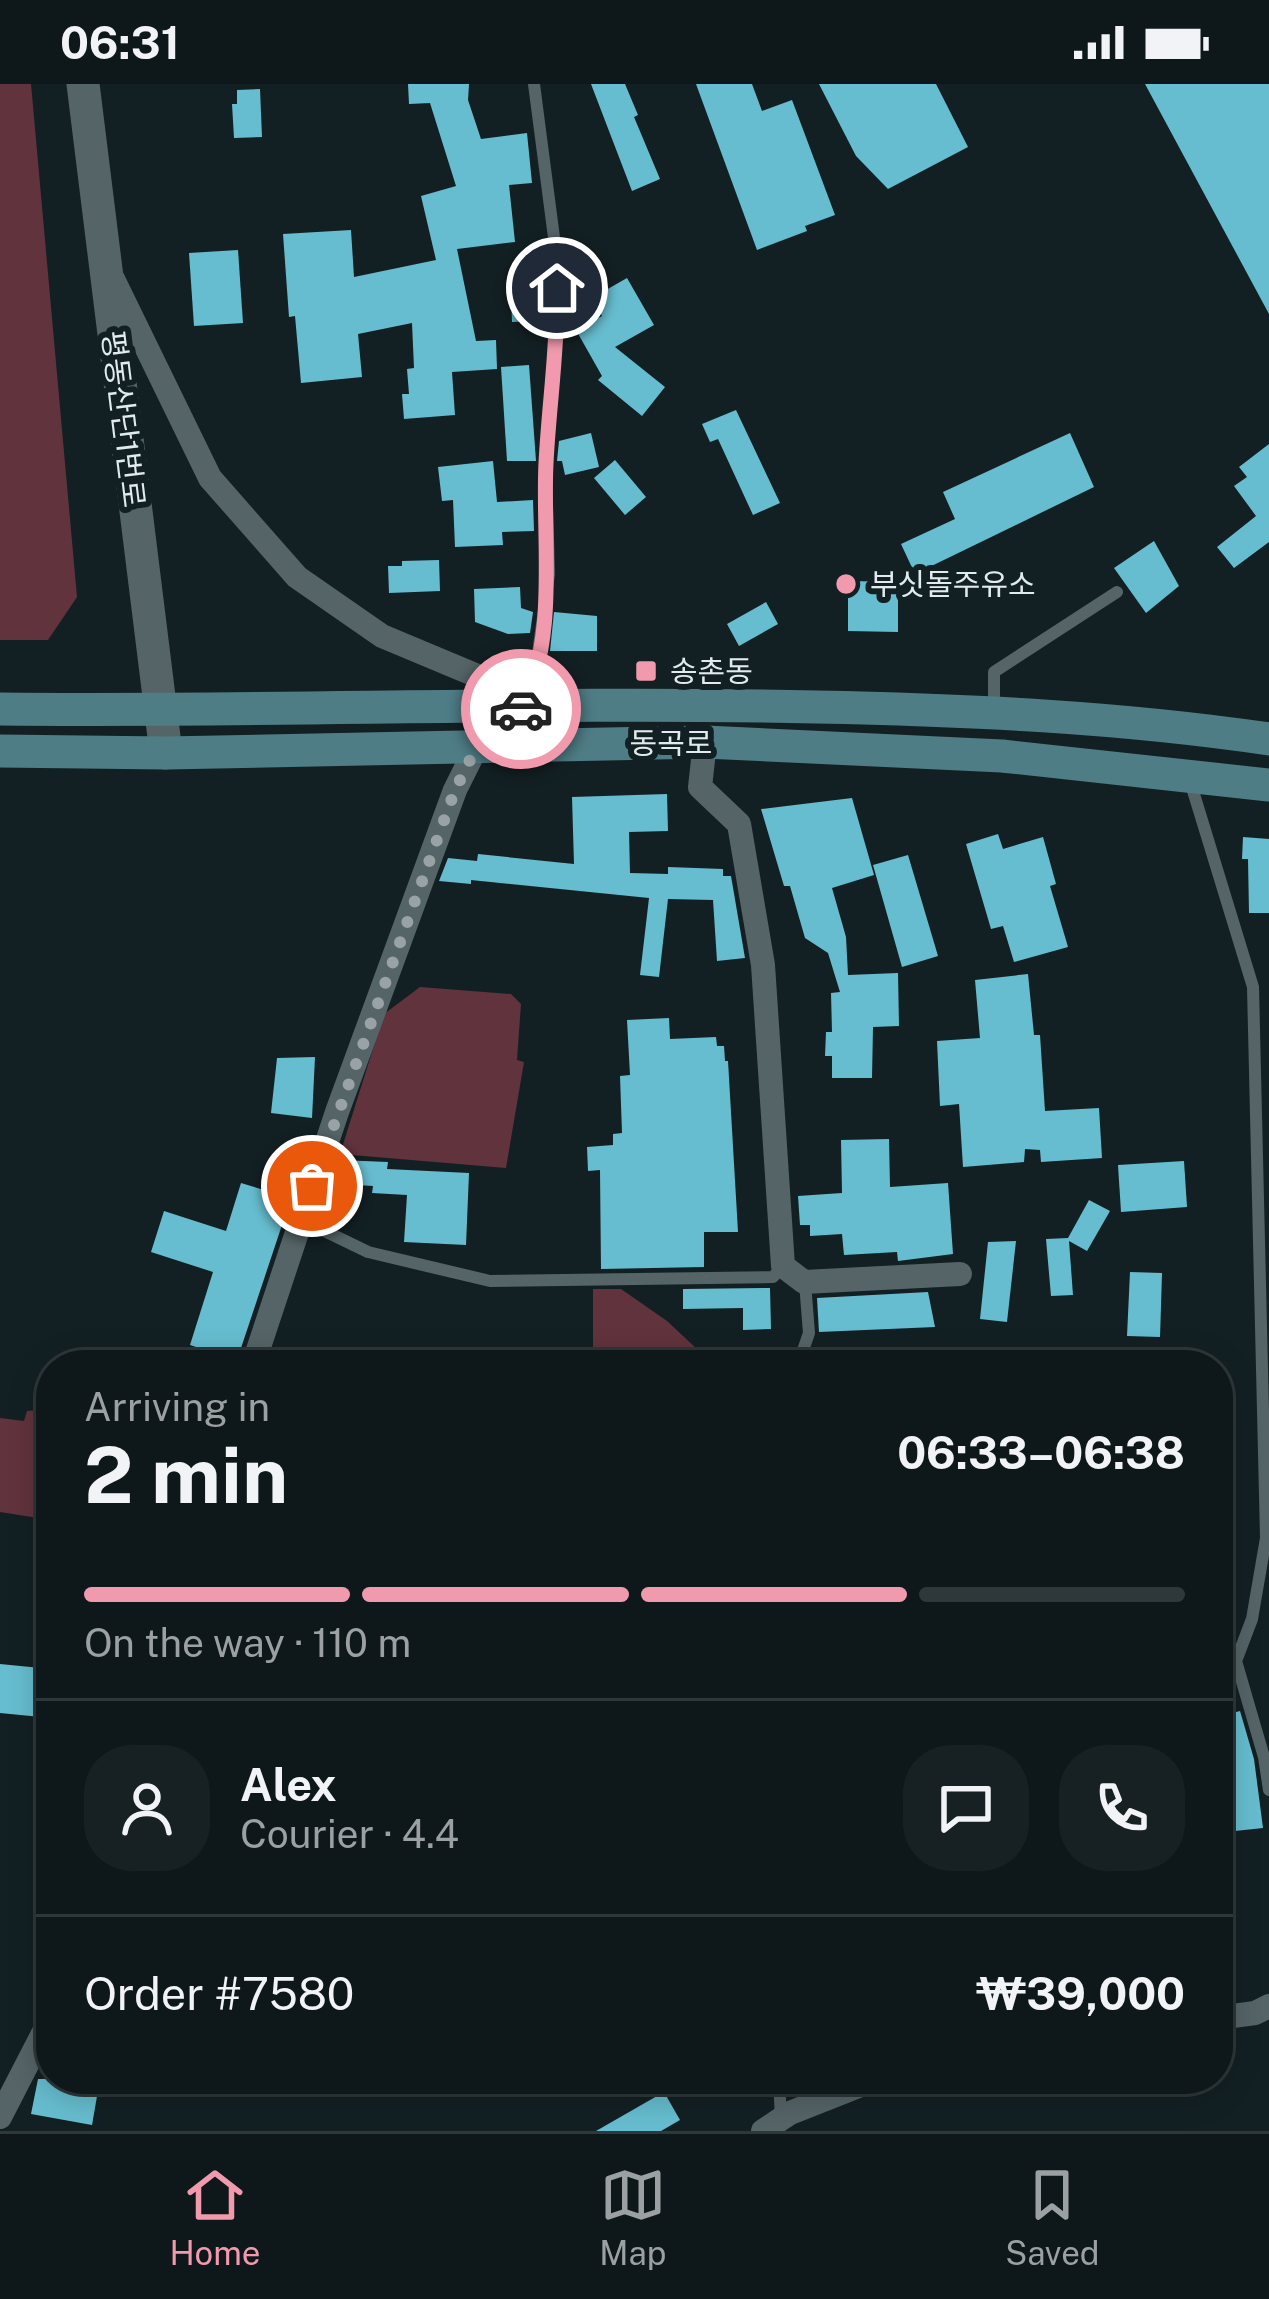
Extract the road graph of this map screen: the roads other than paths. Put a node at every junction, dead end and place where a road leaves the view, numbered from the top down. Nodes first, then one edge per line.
1 (83, 84) edge
2 (533, 84) edge
3 (104, 260) junction
4 (1117, 592) dead end
5 (524, 706) junction
6 (0, 709) edge
7 (160, 711) junction
8 (994, 711) junction
9 (1269, 739) edge
10 (705, 742) junction
11 (478, 744) junction
12 (0, 751) edge
13 (166, 753) junction
14 (1188, 774) junction
15 (1269, 785) edge
16 (301, 1220) junction
17 (782, 1267) junction
18 (960, 1274) dead end
19 (804, 1282) junction
20 (258, 1350) edge
21 (803, 1350) edge
22 (1236, 1661) junction
23 (1233, 1662) edge
24 (1263, 1731) edge
25 (1269, 1790) edge
26 (1269, 2006) edge
27 (1233, 2014) edge
28 (36, 2047) edge
29 (777, 2094) edge
30 (842, 2094) edge
31 (0, 2117) edge
32 (772, 2125) edge

1 - 3 street, 평동산단1번로
2 - 5 lane
3 - 5 street
3 - 7 street, 평동산단1번로
4 - 8 lane
5 - 7 main road, 동곡로
5 - 8 main road, 동곡로
5 - 11 street
6 - 7 main road, 동곡로
7 - 13 street, 평동산단1번로
8 - 9 main road, 동곡로
10 - 11 main road, 동곡로
10 - 14 main road, 동곡로
10 - 17 street
11 - 13 main road, 동곡로
11 - 16 street
12 - 13 main road, 동곡로
14 - 15 main road, 동곡로
14 - 22 lane
16 - 17 lane
16 - 20 street
17 - 19 street
18 - 19 street
19 - 21 lane
22 - 23 lane
22 - 24 lane
24 - 25 lane
26 - 27 street
28 - 31 street
29 - 32 lane
30 - 32 street

